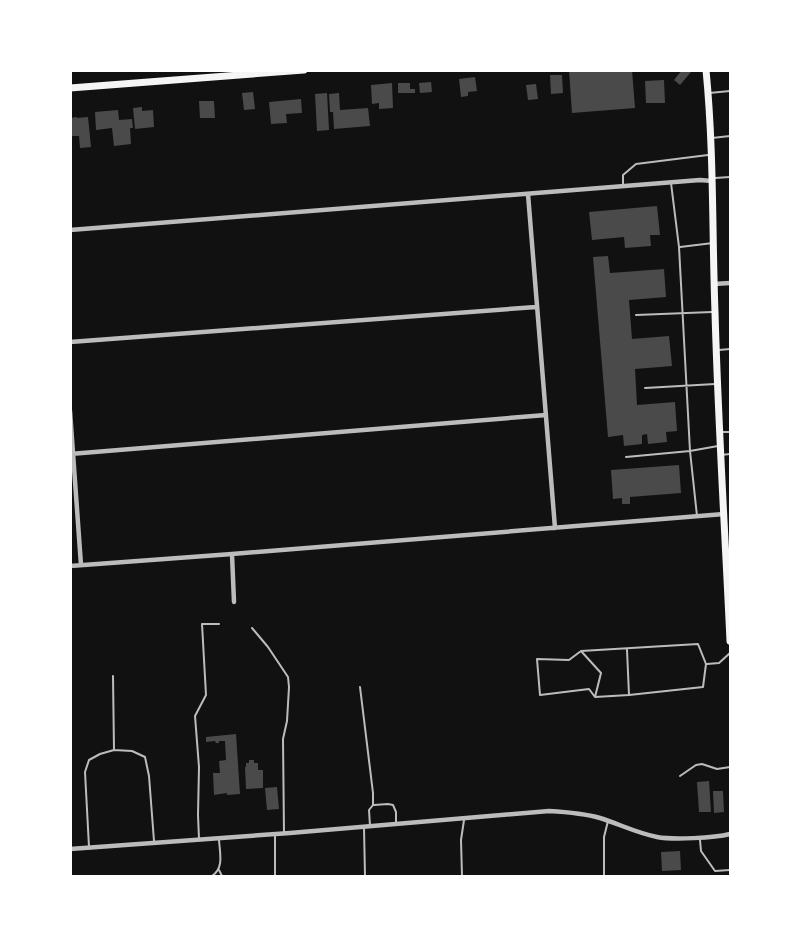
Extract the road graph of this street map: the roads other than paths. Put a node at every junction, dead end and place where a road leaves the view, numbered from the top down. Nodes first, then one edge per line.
1 (304, 70) edge
2 (706, 70) edge
3 (70, 88) edge
4 (730, 91) edge
5 (708, 93) junction
6 (730, 136) edge
7 (710, 138) junction
8 (711, 155) junction
9 (730, 177) edge
10 (712, 180) junction
11 (671, 183) junction
12 (622, 187) junction
13 (528, 194) junction
14 (70, 230) edge
15 (713, 243) junction
16 (680, 247) junction
17 (730, 283) edge
18 (714, 284) junction
19 (536, 307) junction
20 (715, 312) junction
21 (683, 313) junction
22 (636, 315) dead end
23 (70, 342) edge
24 (730, 349) edge
25 (716, 351) junction
26 (718, 383) junction
27 (687, 386) junction
28 (645, 388) dead end
29 (70, 411) edge
30 (546, 415) junction
31 (730, 432) edge
32 (720, 433) junction
33 (720, 446) junction
34 (690, 452) junction
35 (72, 454) edge
36 (730, 454) edge
37 (721, 455) junction
38 (626, 457) dead end
39 (722, 476) junction
40 (730, 476) edge
41 (724, 514) junction
42 (697, 516) junction
43 (555, 528) junction
44 (232, 554) junction
45 (70, 566) edge
46 (81, 566) junction
47 (234, 602) dead end
48 (219, 624) dead end
49 (252, 628) dead end
50 (730, 641) edge
51 (627, 649) junction
52 (581, 651) junction
53 (730, 653) edge
54 (706, 664) junction
55 (113, 676) dead end
56 (360, 687) dead end
57 (629, 695) junction
58 (595, 697) junction
59 (114, 750) junction
60 (730, 767) edge
61 (680, 776) dead end
62 (373, 805) junction
63 (465, 818) junction
64 (608, 821) junction
65 (396, 824) junction
66 (367, 826) junction
67 (284, 833) junction
68 (275, 834) junction
69 (730, 834) edge
70 (219, 837) junction
71 (700, 837) junction
72 (200, 839) junction
73 (154, 842) junction
74 (89, 847) junction
75 (70, 849) edge
76 (219, 870) junction
77 (730, 870) edge
78 (212, 876) edge
79 (222, 876) edge
80 (275, 876) edge
81 (365, 876) edge
82 (462, 876) edge
83 (604, 876) edge

1 - 3 main road
2 - 5 main road
4 - 5 lane
5 - 7 main road
6 - 7 lane
7 - 8 main road
8 - 10 main road
8 - 12 lane
9 - 10 lane
10 - 11 street
10 - 15 main road
11 - 12 street
11 - 16 lane
12 - 13 street
13 - 14 street
13 - 19 street
15 - 16 lane
15 - 18 main road
16 - 21 lane
17 - 18 street
18 - 20 main road
19 - 23 street
19 - 30 street
20 - 21 lane
20 - 25 main road
21 - 22 lane
21 - 27 lane
24 - 25 lane
25 - 26 main road
26 - 27 lane
26 - 32 main road
27 - 28 lane
27 - 34 lane
29 - 35 street
30 - 35 street
30 - 43 street
31 - 32 lane
32 - 33 main road
33 - 34 lane
33 - 37 main road
34 - 38 lane
34 - 42 lane
35 - 46 street
36 - 37 lane
37 - 39 main road
39 - 40 lane
39 - 41 main road
41 - 42 street
41 - 50 main road
42 - 43 street
43 - 44 street
44 - 46 street
44 - 47 street
45 - 46 street
48 - 72 lane
49 - 67 lane
51 - 52 lane
51 - 54 lane
51 - 57 lane
52 - 58 lane
52 - 58 lane
53 - 54 lane
54 - 57 lane
55 - 59 lane
56 - 62 lane
57 - 58 lane
59 - 73 lane
59 - 74 lane
60 - 61 lane
62 - 65 lane
62 - 66 lane
63 - 64 street
63 - 65 street
63 - 82 lane
64 - 71 street
64 - 83 lane
65 - 66 street
66 - 67 street
66 - 81 lane
67 - 68 street
68 - 70 street
68 - 80 lane
69 - 71 street
70 - 72 street
70 - 76 lane
71 - 77 lane
72 - 73 street
73 - 74 street
74 - 75 street
76 - 78 lane
76 - 79 lane

